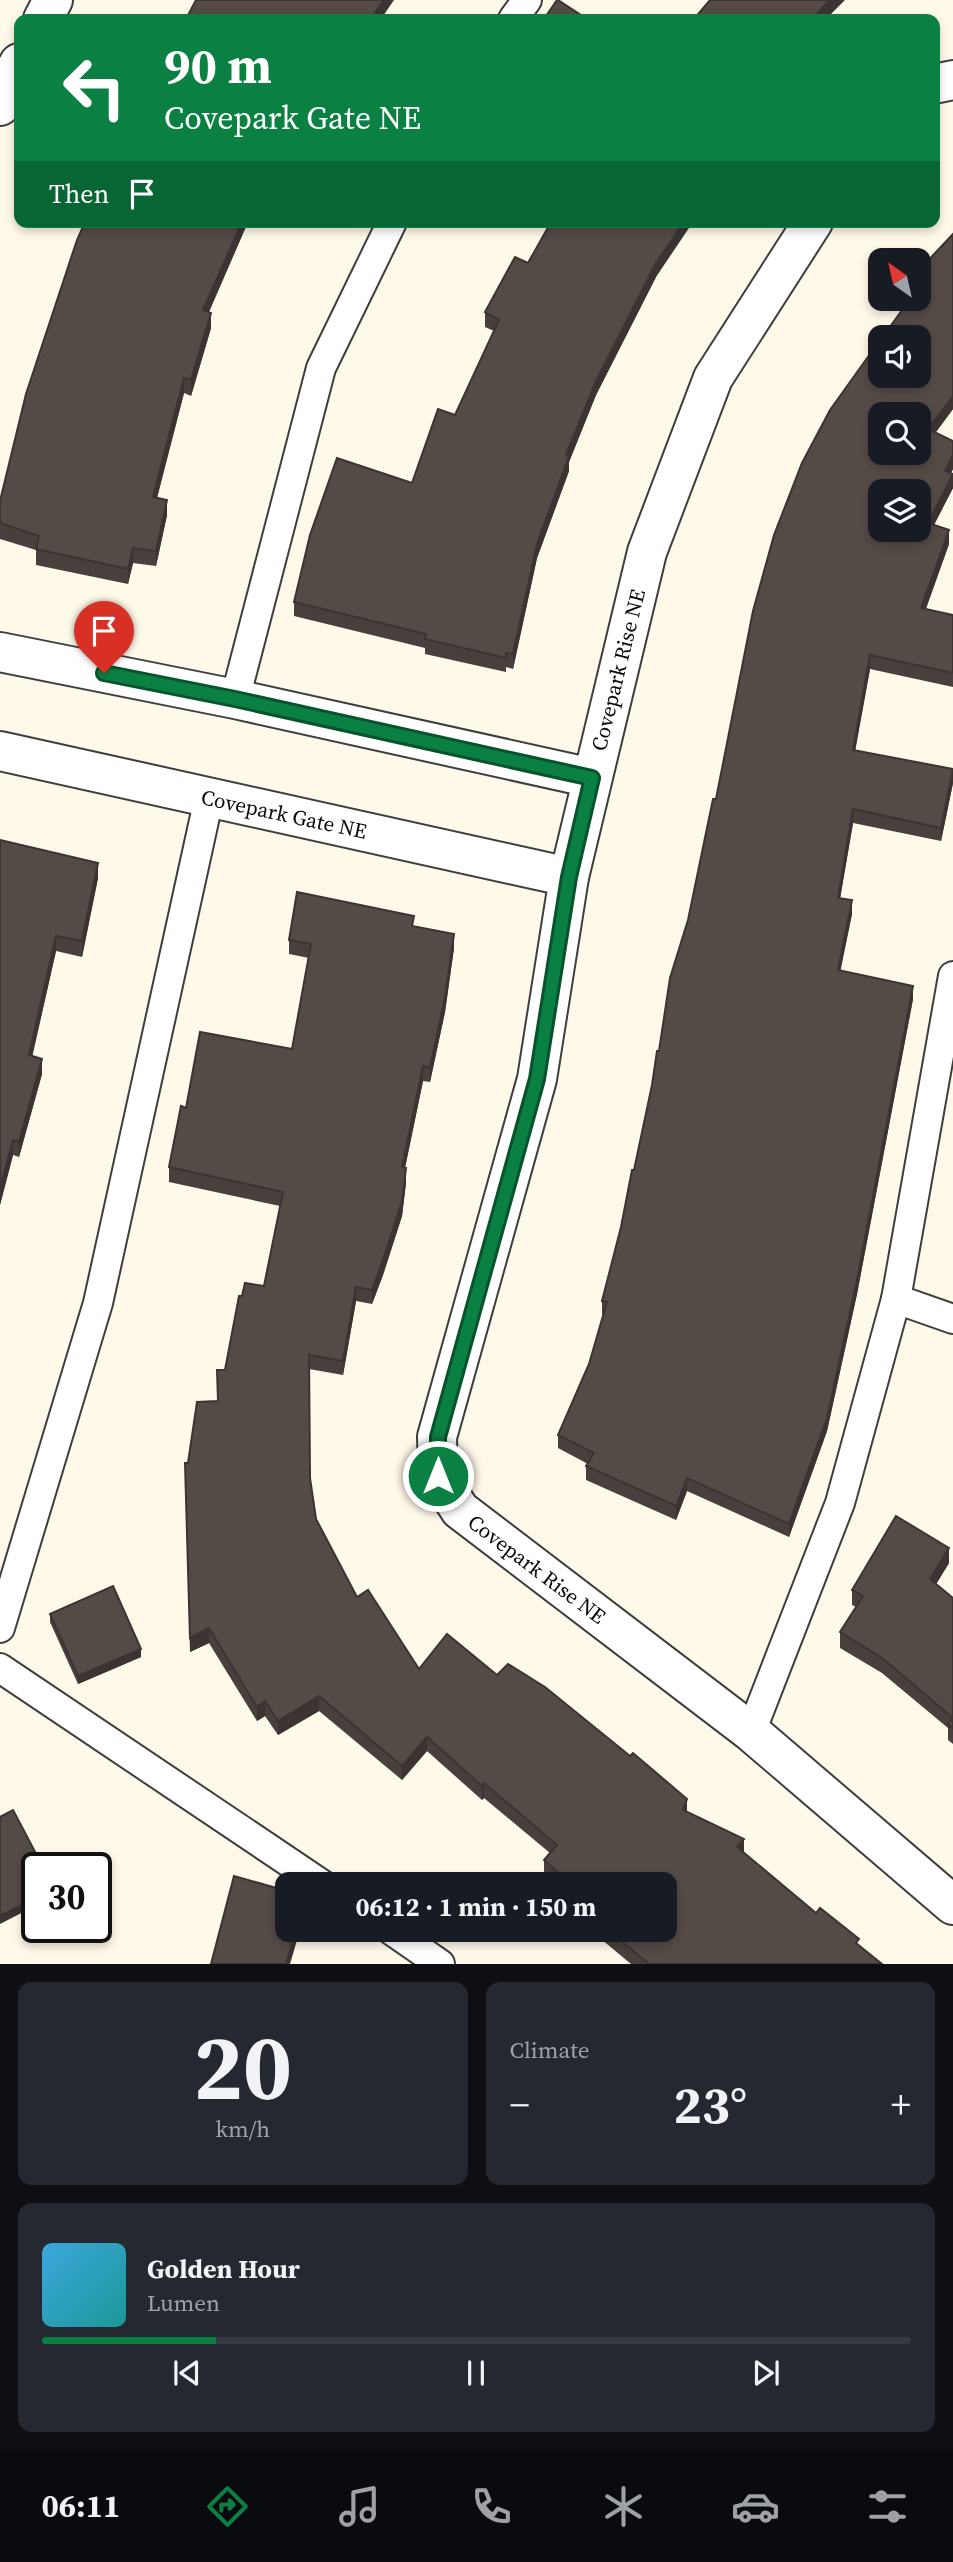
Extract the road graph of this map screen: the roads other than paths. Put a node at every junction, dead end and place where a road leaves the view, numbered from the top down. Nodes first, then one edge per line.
1 (14, 72) edge
2 (0, 106) edge
3 (388, 228) edge
4 (809, 228) edge
5 (0, 652) edge
6 (235, 699) junction
7 (0, 751) edge
8 (592, 778) junction
9 (209, 798) junction
10 (569, 877) junction
11 (953, 976) edge
12 (896, 1300) junction
13 (953, 1320) edge
14 (0, 1628) edge
15 (0, 1668) edge
16 (751, 1732) junction
17 (304, 1872) edge
18 (953, 1905) edge
19 (408, 1942) edge
20 (440, 1964) edge

1 - 2 street
3 - 6 lane
4 - 8 street, Covepark Rise NE
5 - 6 street
6 - 8 street
7 - 9 street, Covepark Gate NE
8 - 10 street, Covepark Rise NE
9 - 10 street, Covepark Gate NE
9 - 14 lane
10 - 16 street, Covepark Rise NE
11 - 12 lane
12 - 13 lane
12 - 16 lane
15 - 17 lane
16 - 18 street, Covepark Rise NE
19 - 20 lane

